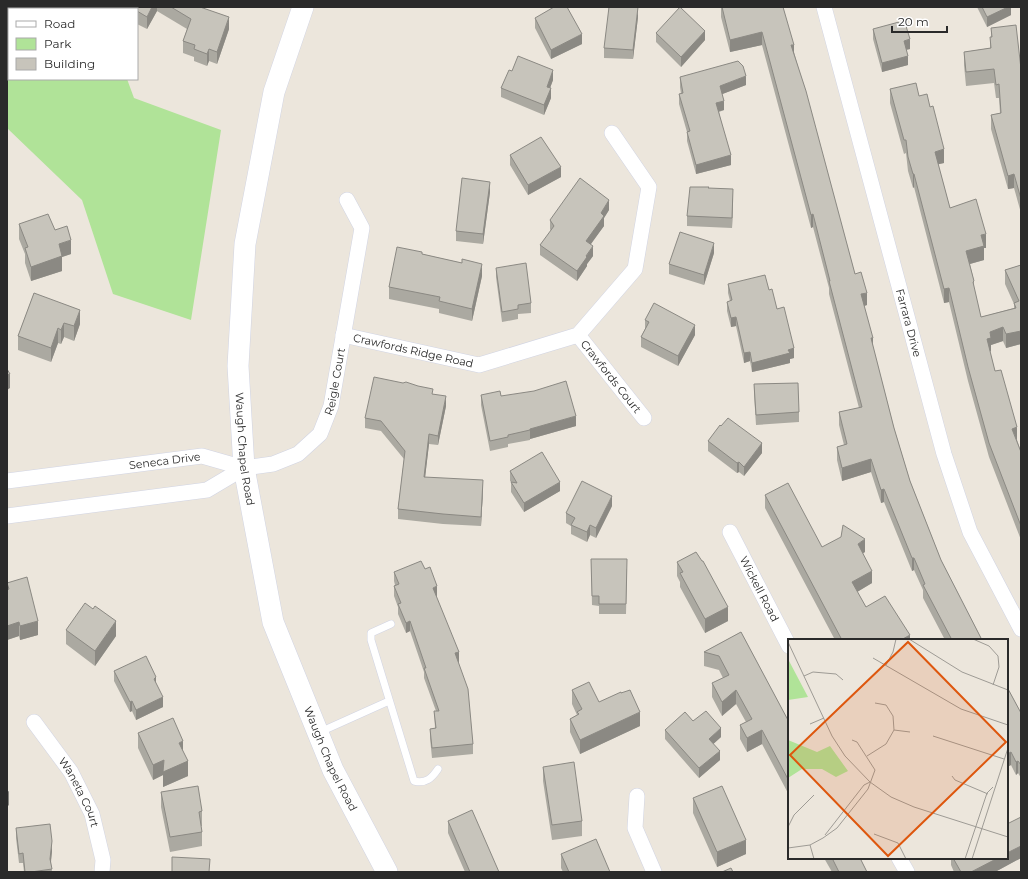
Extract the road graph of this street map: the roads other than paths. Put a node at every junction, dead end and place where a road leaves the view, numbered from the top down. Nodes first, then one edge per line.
1 (303, 7) edge
2 (826, 8) edge
3 (612, 132) dead end
4 (347, 200) dead end
5 (578, 335) junction
6 (343, 336) junction
7 (644, 418) dead end
8 (244, 468) junction
9 (7, 481) edge
10 (7, 516) edge
11 (730, 532) dead end
12 (391, 624) dead end
13 (1021, 629) edge
14 (788, 644) edge
15 (389, 701) junction
16 (34, 722) dead end
17 (318, 732) junction
18 (438, 769) dead end
19 (636, 796) dead end
20 (900, 859) edge
21 (102, 872) edge
22 (387, 872) edge
23 (654, 872) edge
24 (907, 872) edge

1 - 8 main road, Waugh Chapel Road
2 - 13 street, Farrara Drive
3 - 5 street
4 - 6 street, Reigle Court
5 - 6 street, Crawfords Ridge Road
5 - 7 street, Crawfords Court
6 - 8 street, Reigle Court
8 - 9 street, Seneca Drive
8 - 10 street
8 - 17 main road, Waugh Chapel Road
11 - 14 street, Wickell Road
12 - 15 lane
15 - 17 lane
15 - 18 lane
16 - 21 street, Waneta Court
17 - 22 main road, Waugh Chapel Road
19 - 23 street
20 - 24 street

